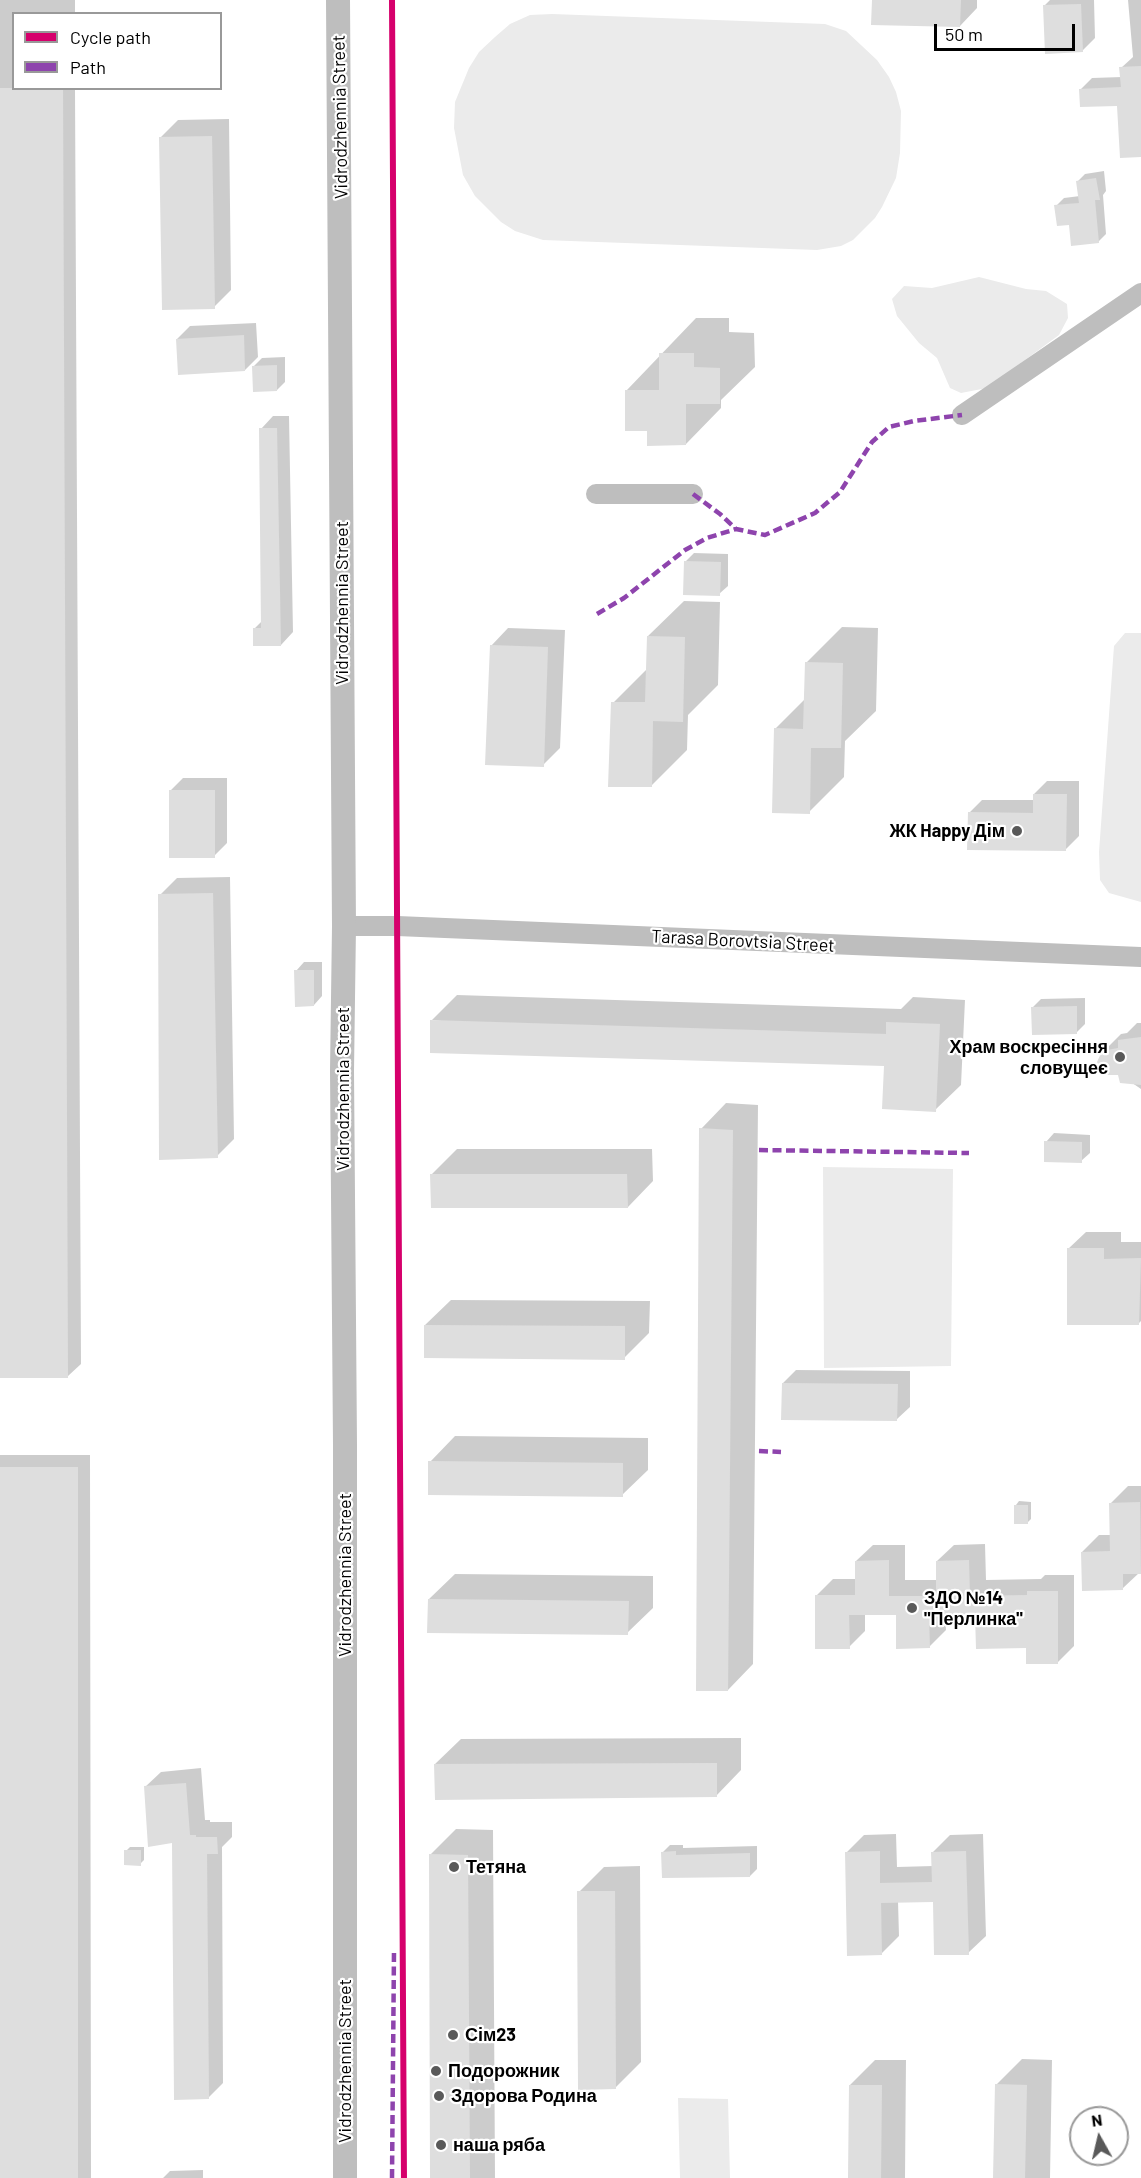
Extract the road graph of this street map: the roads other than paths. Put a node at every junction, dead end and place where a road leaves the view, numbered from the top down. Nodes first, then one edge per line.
1 (339, 0) edge
2 (1141, 293) edge
3 (962, 415) dead end
4 (596, 494) dead end
5 (693, 494) dead end
6 (344, 926) junction
7 (1141, 957) edge
8 (345, 2178) edge

1 - 6 street, Vidrodzhennia Street
2 - 3 street
4 - 5 street
6 - 7 street, Tarasa Borovtsia Street
6 - 8 street, Vidrodzhennia Street

